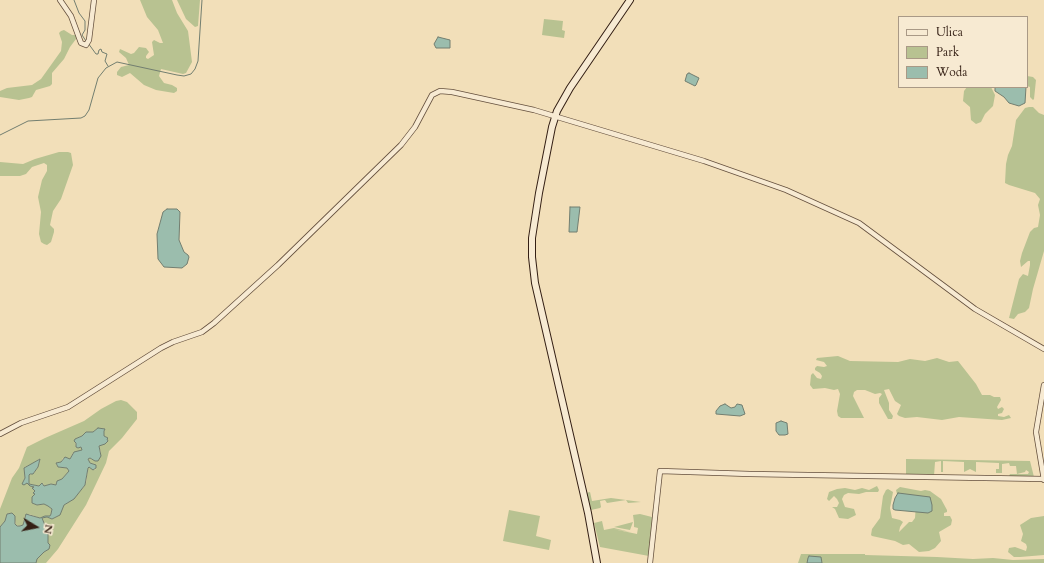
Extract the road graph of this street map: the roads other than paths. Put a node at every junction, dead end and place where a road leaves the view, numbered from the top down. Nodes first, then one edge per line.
1 (60, 0) edge
2 (94, 0) edge
3 (630, 0) edge
4 (555, 116) junction
5 (1044, 349) edge
6 (1044, 385) edge
7 (0, 434) edge
8 (1044, 480) edge
9 (597, 563) edge
10 (650, 563) edge

1 - 2 street
3 - 4 main road
4 - 5 street
4 - 7 street
4 - 9 main road
6 - 8 street
8 - 10 street

